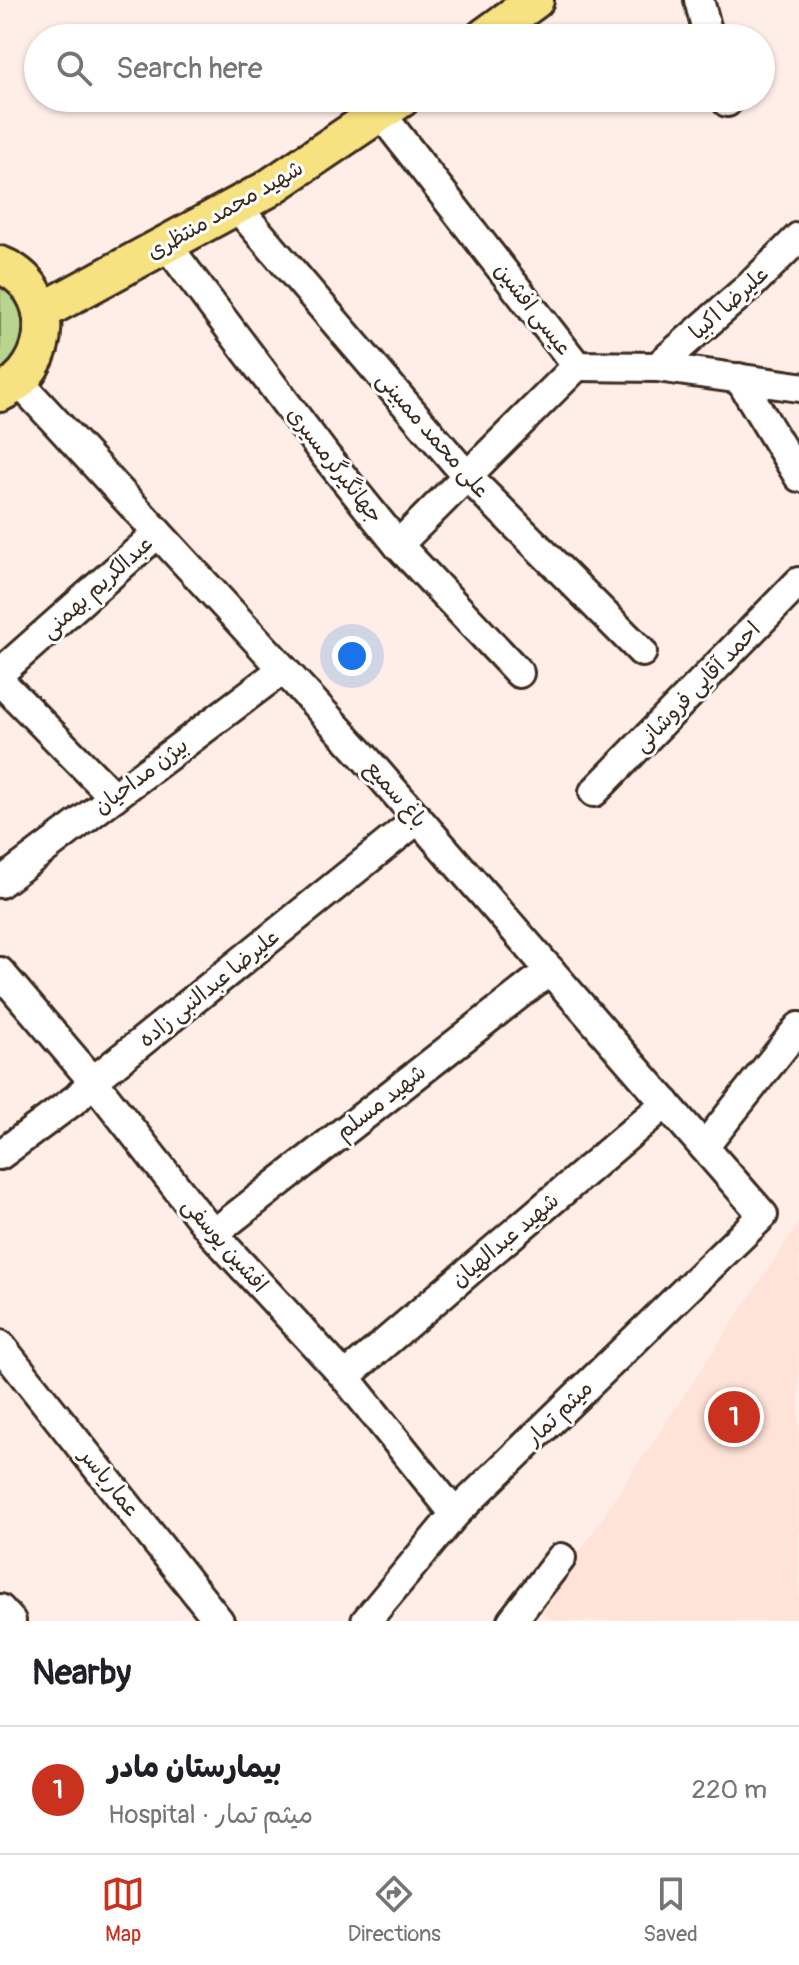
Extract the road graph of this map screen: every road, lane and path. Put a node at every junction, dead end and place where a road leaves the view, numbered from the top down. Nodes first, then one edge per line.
1 (535, 0) edge
2 (699, 0) edge
3 (502, 24) edge
4 (705, 24) edge
5 (383, 112) edge
6 (396, 112) edge
7 (236, 206) junction
8 (799, 237) edge
9 (166, 244) junction
10 (0, 265) edge
11 (41, 312) junction
12 (577, 366) junction
13 (657, 367) junction
14 (739, 378) junction
15 (799, 387) edge
16 (9, 388) edge
17 (467, 476) junction
18 (799, 477) edge
19 (158, 533) junction
20 (398, 545) junction
21 (799, 582) edge
22 (642, 652) dead end
23 (283, 669) junction
24 (0, 673) edge
25 (519, 673) dead end
26 (0, 681) edge
27 (594, 792) dead end
28 (114, 797) junction
29 (418, 819) junction
30 (0, 883) edge
31 (550, 970) junction
32 (0, 972) edge
33 (799, 1027) edge
34 (93, 1081) junction
35 (666, 1103) junction
36 (704, 1147) junction
37 (0, 1155) edge
38 (763, 1215) joint
39 (213, 1234) junction
40 (0, 1345) edge
41 (345, 1377) junction
42 (455, 1514) junction
43 (561, 1558) dead end
44 (0, 1609) edge
45 (11, 1621) edge
46 (219, 1621) edge
47 (366, 1621) edge
48 (512, 1621) edge

1 - 3 main road
2 - 4 street
5 - 7 main road, شهید محمد منتظری
6 - 12 street, عیسی افشین
7 - 9 main road, شهید محمد منتظری
7 - 17 street, علی محمد ممبینی
8 - 13 street, علیرضا اکبیا
9 - 11 main road, شهید محمد منتظری
9 - 20 street, جهانگیرگرمسیری
10 - 11 main road
11 - 16 main road
12 - 13 street, عیسی افشین
12 - 17 street
13 - 14 street, عیسی افشین
14 - 15 street, عیسی افشین
14 - 18 street
16 - 19 street, باغ سمیع
17 - 20 street
17 - 22 street, علی محمد ممبینی
19 - 23 street, باغ سمیع
19 - 24 street, عبدالکریم بهمنی
20 - 25 street, جهانگیرگرمسیری
21 - 27 street, احمد آقایی فروشانی
23 - 28 street, بیژن مداحیان
23 - 29 street, باغ سمیع
26 - 28 street
28 - 30 street, بیژن مداحیان
29 - 31 street, باغ سمیع
29 - 34 street, علیرضا عبدالنبی زاده
31 - 35 street, باغ سمیع
31 - 39 street, شهید مسلم
32 - 34 street, افشین یوسفی
33 - 36 street
34 - 37 street, علیرضا عبدالنبی زاده
34 - 39 street, افشین یوسفی
35 - 36 street, باغ سمیع
35 - 41 street, شهید عبدالهیان
36 - 38 street, باغ سمیع
38 - 42 street, میثم تمار
39 - 41 street, افشین یوسفی
40 - 46 street, عماریاسر
41 - 42 street, افشین یوسفی
42 - 47 street, میثم تمار
43 - 48 street
44 - 45 street

